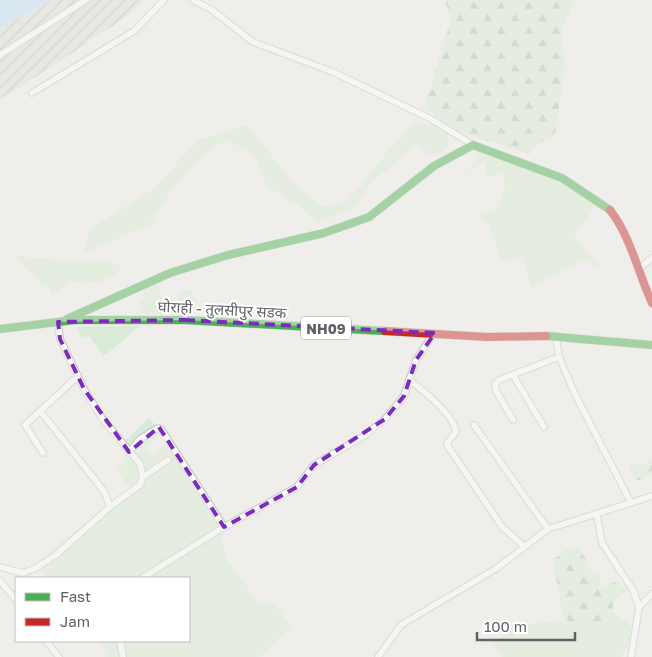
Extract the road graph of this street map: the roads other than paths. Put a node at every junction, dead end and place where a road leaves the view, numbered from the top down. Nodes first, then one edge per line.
1 (86, 0) edge
2 (164, 0) edge
3 (193, 0) edge
4 (0, 55) edge
5 (32, 93) dead end
6 (473, 145) junction
7 (652, 258) edge
8 (640, 268) junction
9 (652, 304) edge
10 (60, 322) junction
11 (0, 329) edge
12 (435, 333) junction
13 (556, 336) junction
14 (652, 345) edge
15 (559, 358) junction
16 (513, 375) junction
17 (78, 376) junction
18 (409, 380) junction
19 (41, 412) junction
20 (513, 420) dead end
21 (474, 424) dead end
22 (544, 427) dead end
23 (128, 452) junction
24 (43, 453) dead end
25 (168, 460) dead end
26 (143, 478) junction
27 (652, 496) edge
28 (631, 503) junction
29 (110, 507) junction
30 (597, 515) junction
31 (224, 527) junction
32 (548, 529) junction
33 (524, 546) junction
34 (0, 567) edge
35 (144, 577) edge
36 (0, 581) edge
37 (652, 594) edge
38 (15, 599) edge
39 (639, 607) junction
40 (47, 642) edge
41 (120, 642) edge
42 (59, 657) edge
43 (123, 657) edge
44 (378, 657) edge
45 (630, 657) edge

1 - 4 street
2 - 5 street
3 - 6 street
6 - 8 street
6 - 10 street
7 - 8 street
8 - 9 street
10 - 11 street, घोराही - तुलसीपुर सडक / NH09
10 - 12 street, घोराही - तुलसीपुर सडक / NH09
10 - 17 street
12 - 13 street, घोराही - तुलसीपुर सडक / NH09
12 - 18 street
13 - 14 street, घोराही - तुलसीपुर सडक / NH09
13 - 15 street
15 - 16 street
15 - 28 street
16 - 20 street
16 - 22 street
17 - 19 street
17 - 23 street
18 - 31 street
18 - 33 street
19 - 24 street
19 - 29 street
21 - 32 street
23 - 26 street
23 - 31 street
25 - 26 street
26 - 29 street
27 - 28 street
28 - 30 street
29 - 34 street
30 - 32 street
30 - 39 street
31 - 35 street
32 - 33 street
33 - 44 street
36 - 38 street
37 - 39 street
39 - 45 street
40 - 42 street
41 - 43 street

